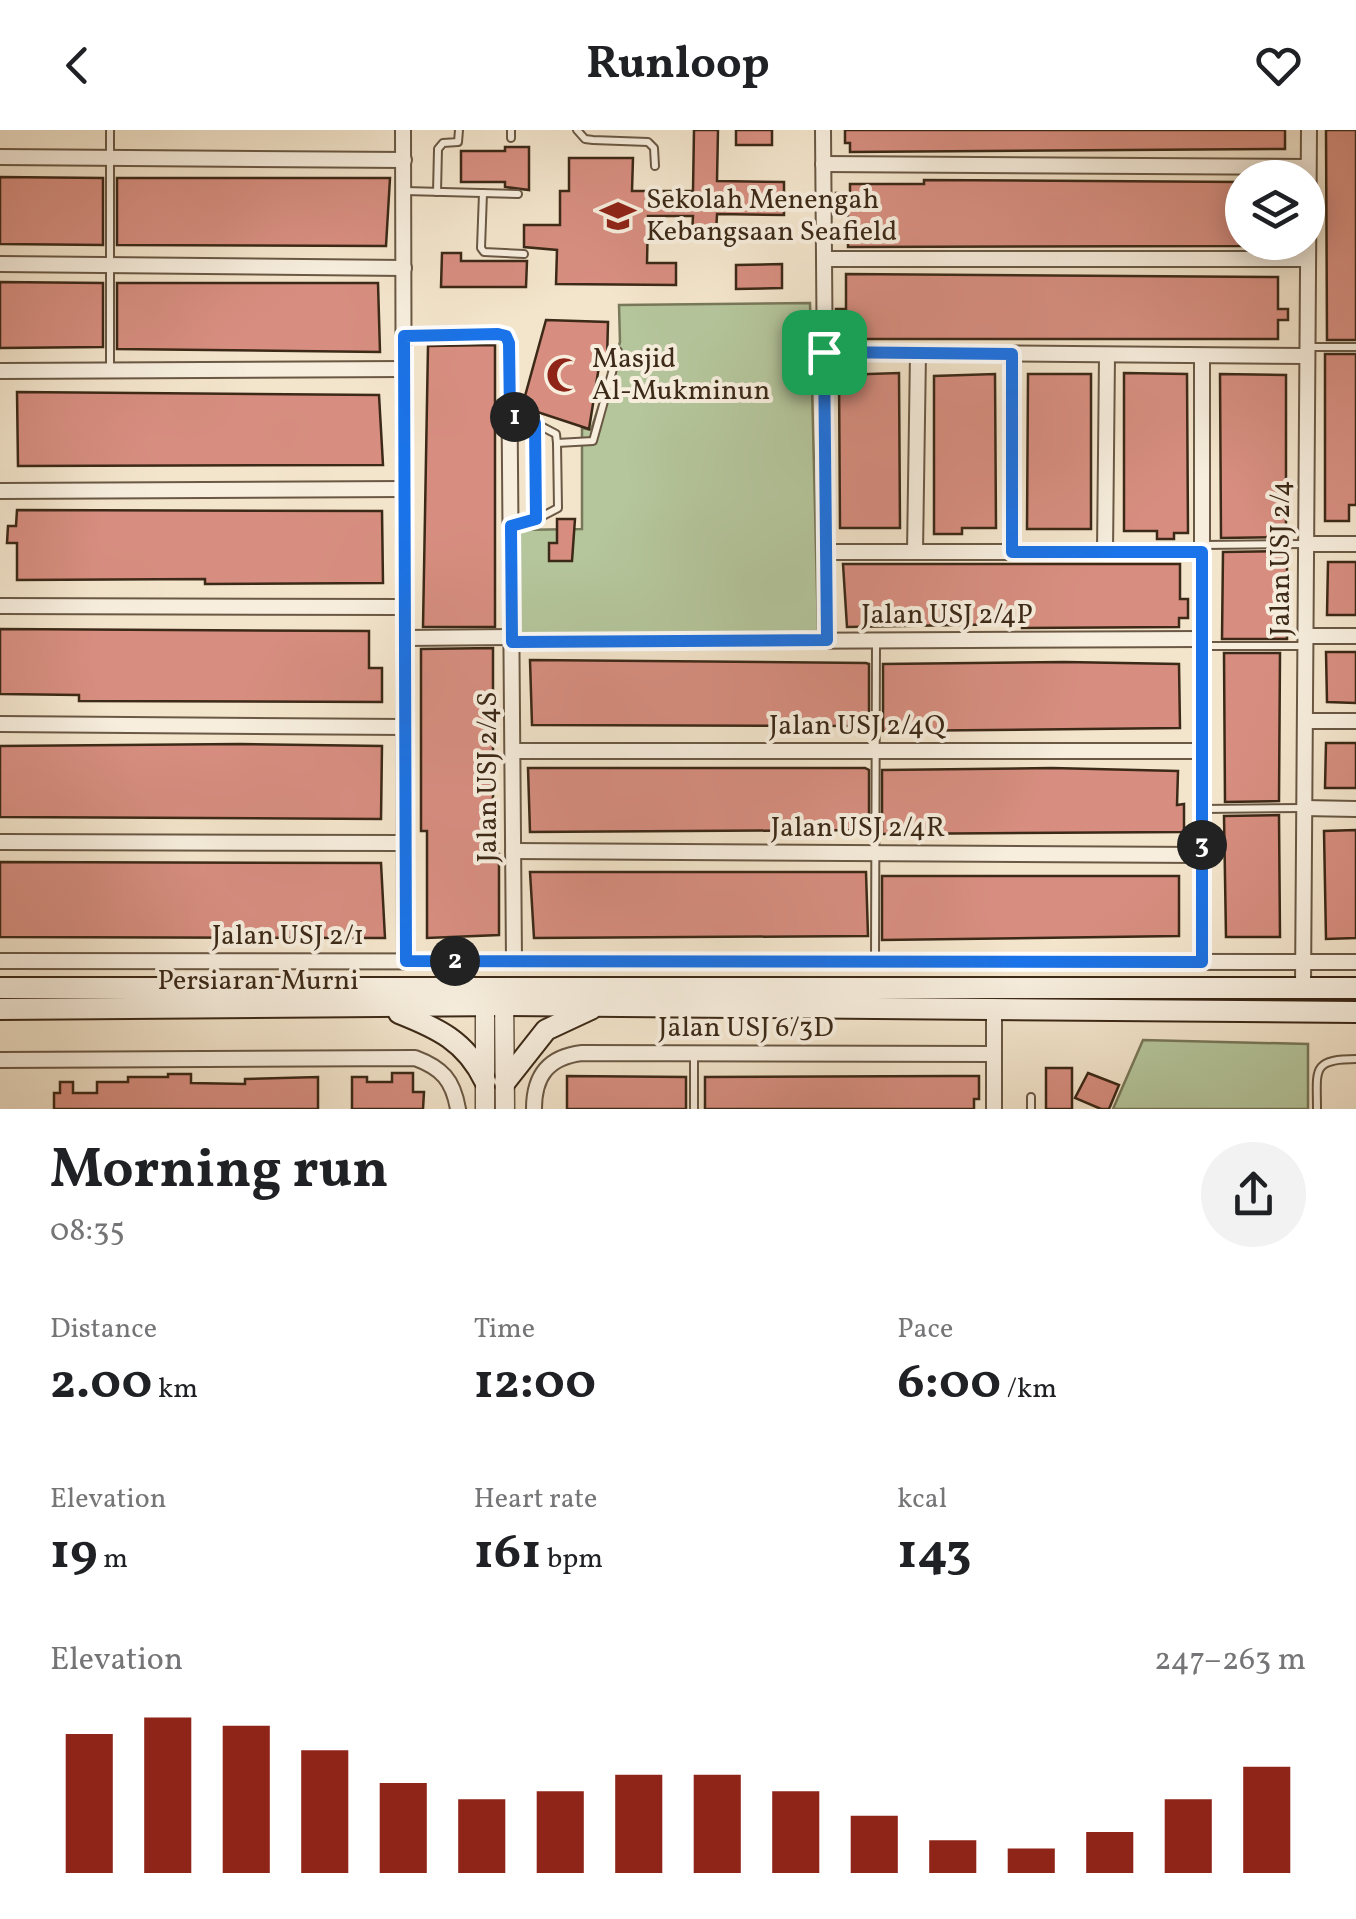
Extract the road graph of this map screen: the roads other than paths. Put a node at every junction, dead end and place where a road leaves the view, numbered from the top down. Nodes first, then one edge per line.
1 (110, 130) edge
2 (404, 130) edge
3 (459, 130) edge
4 (577, 130) edge
5 (823, 130) edge
6 (1308, 130) edge
7 (0, 156) edge
8 (109, 158) junction
9 (404, 160) junction
10 (1308, 160) edge
11 (824, 164) junction
12 (655, 166) dead end
13 (1225, 167) edge
14 (404, 191) junction
15 (437, 192) junction
16 (484, 193) junction
17 (518, 194) dead end
18 (524, 254) dead end
19 (824, 259) junction
20 (1225, 259) edge
21 (1308, 260) edge
22 (0, 264) edge
23 (109, 265) junction
24 (404, 268) junction
25 (404, 336) junction
26 (1356, 347) edge
27 (618, 351) dead end
28 (824, 352) junction
29 (1307, 352) junction
30 (918, 353) junction
31 (1012, 354) junction
32 (1107, 354) junction
33 (1202, 356) junction
34 (404, 369) junction
35 (110, 370) junction
36 (0, 371) edge
37 (510, 416) junction
38 (535, 423) junction
39 (557, 443) junction
40 (404, 488) junction
41 (0, 491) edge
42 (536, 519) junction
43 (511, 526) junction
44 (1306, 544) junction
45 (1356, 544) edge
46 (1202, 548) junction
47 (826, 552) junction
48 (915, 552) junction
49 (1012, 552) junction
50 (1105, 552) junction
51 (0, 606) edge
52 (404, 607) junction
53 (1356, 636) edge
54 (404, 638) junction
55 (512, 640) junction
56 (827, 640) junction
57 (876, 640) junction
58 (1305, 641) junction
59 (1202, 642) junction
60 (1356, 721) edge
61 (1305, 722) junction
62 (0, 724) edge
63 (404, 726) junction
64 (876, 750) junction
65 (1202, 750) junction
66 (512, 751) junction
67 (1304, 808) junction
68 (1202, 809) junction
69 (1356, 809) edge
70 (0, 842) edge
71 (405, 843) junction
72 (514, 851) junction
73 (875, 853) junction
74 (1202, 855) junction
75 (0, 961) edge
76 (406, 961) junction
77 (514, 961) junction
78 (875, 962) junction
79 (1202, 962) junction
80 (1303, 962) junction
81 (1356, 962) edge
82 (1303, 987) junction
83 (0, 988) edge
84 (1356, 988) edge
85 (495, 996) junction
86 (598, 1006) junction
87 (386, 1008) junction
88 (0, 1009) edge
89 (994, 1011) junction
90 (1354, 1012) edge
91 (694, 1053) junction
92 (994, 1054) junction
93 (1356, 1059) edge
94 (0, 1060) edge
95 (495, 1081) junction
96 (1031, 1097) dead end
97 (458, 1109) edge
98 (485, 1109) edge
99 (506, 1109) edge
100 (534, 1109) edge
101 (694, 1109) edge
102 (994, 1109) edge
103 (1031, 1109) edge
104 (1317, 1109) edge

1 - 8 lane
2 - 9 street
3 - 15 lane
4 - 12 lane
5 - 11 street
6 - 10 street, Jalan USJ 2/4
7 - 8 street
8 - 9 street
8 - 23 lane
9 - 14 street
11 - 13 street
11 - 19 street
14 - 15 lane
14 - 24 street
15 - 16 lane
16 - 17 lane
16 - 18 lane
19 - 20 street
19 - 28 street
21 - 29 street, Jalan USJ 2/4
22 - 23 street
23 - 24 street
23 - 35 lane
24 - 25 street
25 - 34 street
25 - 37 street, Jalan USJ 2/4S
26 - 29 lane
27 - 39 lane
28 - 30 street
28 - 47 street
29 - 33 street
29 - 44 street, Jalan USJ 2/4
30 - 31 street
30 - 48 street
31 - 32 street
31 - 49 street
32 - 33 street
32 - 50 street
33 - 46 street
34 - 35 street
34 - 40 street
35 - 36 street
37 - 38 lane
37 - 43 street, Jalan USJ 2/4S
38 - 39 lane
38 - 42 lane
39 - 42 lane
40 - 41 street
40 - 52 street
42 - 43 lane
43 - 55 street, Jalan USJ 2/4S
44 - 45 street
44 - 46 lane
44 - 58 street, Jalan USJ 2/4
46 - 50 street
46 - 59 street
47 - 48 street
47 - 56 street
48 - 49 street
49 - 50 street
51 - 52 street
52 - 54 street
53 - 58 street
54 - 55 street, Jalan USJ 2/4P
54 - 63 street
55 - 56 street, Jalan USJ 2/4P
55 - 66 street, Jalan USJ 2/4S
56 - 57 street, Jalan USJ 2/4P
57 - 59 street, Jalan USJ 2/4P
57 - 64 lane
58 - 59 lane
58 - 61 street, Jalan USJ 2/4
59 - 65 street
60 - 61 street
61 - 67 street, Jalan USJ 2/4
62 - 63 street
63 - 71 street
64 - 65 street, Jalan USJ 2/4Q
64 - 66 street, Jalan USJ 2/4Q
64 - 73 lane
65 - 68 street
66 - 72 street, Jalan USJ 2/4S
67 - 68 lane
67 - 69 street
67 - 80 street, Jalan USJ 2/4
68 - 74 street
70 - 71 street
71 - 76 street
72 - 73 street, Jalan USJ 2/4R
72 - 77 street, Jalan USJ 2/4S
73 - 74 street, Jalan USJ 2/4R
73 - 78 lane
74 - 79 street
75 - 76 street, Jalan USJ 2/1
76 - 77 street, Jalan USJ 2/1
77 - 78 street, Jalan USJ 2/1
78 - 79 street, Jalan USJ 2/1
79 - 80 street, Jalan USJ 2/1
80 - 81 street, Jalan USJ 2/1
80 - 82 street, Jalan USJ 2/4
82 - 84 main road, Persiaran Murni
82 - 85 main road, Persiaran Murni
82 - 90 main road
83 - 85 main road, Persiaran Murni
85 - 86 main road, Persiaran Murni
85 - 87 main road, Persiaran Murni
85 - 95 street
86 - 89 main road, Persiaran Murni
86 - 95 main road
87 - 88 main road, Persiaran Murni
87 - 95 main road
89 - 90 main road, Persiaran Murni
89 - 92 street
91 - 92 street, Jalan USJ 6/3D
91 - 100 street, Jalan USJ 6/3D
91 - 101 lane
92 - 102 street
93 - 104 lane
94 - 97 street
95 - 98 street
95 - 99 street
96 - 103 lane

